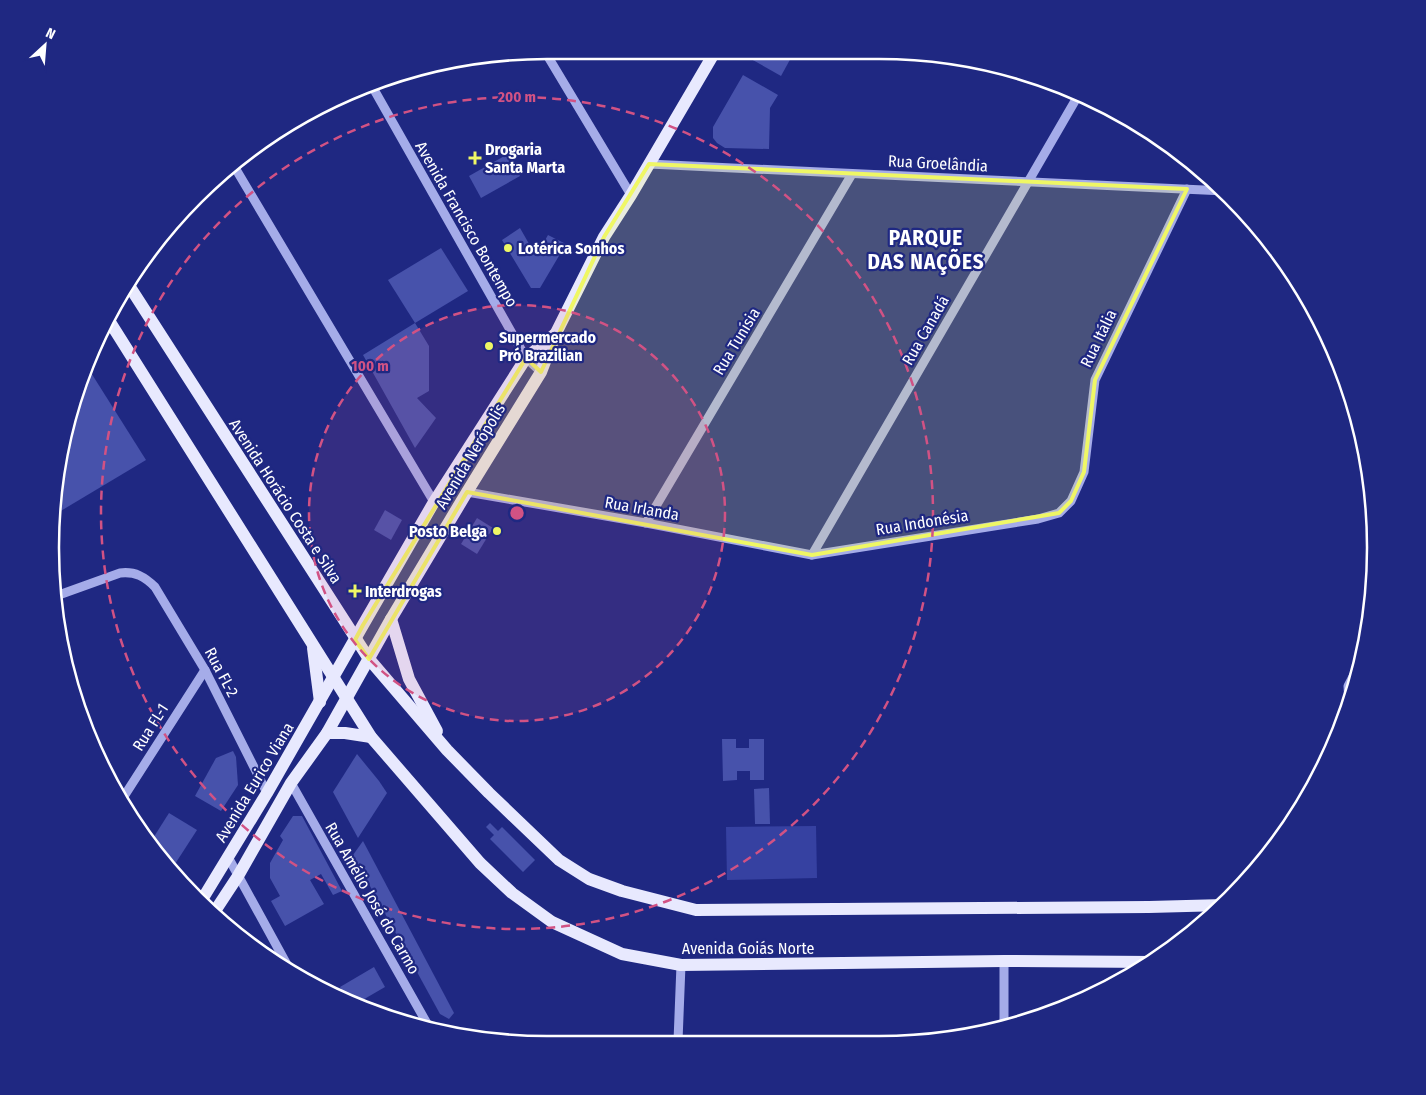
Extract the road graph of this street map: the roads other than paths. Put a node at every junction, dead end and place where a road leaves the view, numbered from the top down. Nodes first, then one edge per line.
1 (549, 59) edge
2 (711, 59) edge
3 (375, 91) edge
4 (1076, 101) edge
5 (649, 164) junction
6 (237, 171) edge
7 (852, 174) junction
8 (1028, 182) junction
9 (1187, 189) junction
10 (1212, 190) edge
11 (631, 195) junction
12 (132, 290) edge
13 (112, 325) edge
14 (556, 333) junction
15 (526, 358) junction
16 (541, 372) junction
17 (467, 492) junction
18 (434, 502) junction
19 (1038, 519) joint
20 (646, 523) junction
21 (812, 555) junction
22 (61, 594) edge
23 (391, 619) junction
24 (355, 640) junction
25 (313, 645) junction
26 (369, 660) junction
27 (205, 670) junction
28 (333, 677) junction
29 (346, 697) junction
30 (320, 702) junction
31 (327, 733) junction
32 (371, 737) junction
33 (447, 750) junction
34 (291, 783) junction
35 (267, 793) junction
36 (125, 794) edge
37 (228, 857) junction
38 (238, 876) junction
39 (205, 895) edge
40 (1211, 905) edge
41 (217, 908) edge
42 (284, 959) edge
43 (1004, 961) junction
44 (1137, 962) edge
45 (681, 965) junction
46 (1004, 1020) edge
47 (427, 1021) edge
48 (678, 1036) edge

1 - 11 street
2 - 5 main road, Avenida Nerópolis
3 - 15 street, Avenida Francisco Bontempo
4 - 8 street, Rua Canadá
5 - 7 street, Rua Groelândia
5 - 11 main road, Avenida Nerópolis
6 - 18 street
7 - 8 street, Rua Groelândia
7 - 20 street, Rua Tunísia
8 - 9 street, Rua Groelândia
8 - 21 street, Rua Canadá
9 - 10 street, Rua Groelândia
9 - 19 street, Rua Itália
11 - 14 main road, Avenida Nerópolis
12 - 24 main road, Avenida Horácio Costa e Silva
13 - 25 main road
14 - 15 main road, Avenida Nerópolis
14 - 16 main road, Avenida Nerópolis
15 - 16 street, Avenida Francisco Bontempo
15 - 18 main road, Avenida Nerópolis
16 - 17 main road, Avenida Nerópolis
17 - 20 street, Rua Irlanda
17 - 23 main road, Avenida Nerópolis
18 - 24 main road, Avenida Nerópolis
19 - 21 street, Rua Indonésia
20 - 21 street, Rua Irlanda
22 - 27 street, Rua FL-2
23 - 26 main road, Avenida Nerópolis
23 - 33 main road
24 - 26 main road, Avenida Horácio Costa e Silva
24 - 28 main road, Avenida Nerópolis
25 - 28 main road
25 - 30 main road
26 - 29 main road, Avenida Nerópolis
26 - 33 main road, Avenida Horácio Costa e Silva
27 - 35 street, Rua FL-2
27 - 36 street, Rua FL-1
28 - 29 main road
28 - 30 main road, Avenida Eurico Viana
29 - 31 main road, Avenida Eurico Viana
29 - 32 main road
30 - 35 main road, Avenida Eurico Viana
31 - 32 main road
31 - 34 main road, Avenida Eurico Viana
32 - 45 main road, Avenida Goiás Norte
33 - 40 main road
34 - 38 main road, Avenida Eurico Viana
34 - 47 street, Rua Amélio José do Carmo
35 - 37 main road, Avenida Eurico Viana
37 - 38 street
37 - 39 main road, Avenida Eurico Viana
38 - 41 main road, Avenida Eurico Viana
38 - 42 street
43 - 44 main road, Avenida Goiás Norte
43 - 45 main road, Avenida Goiás Norte
43 - 46 street
45 - 48 street

